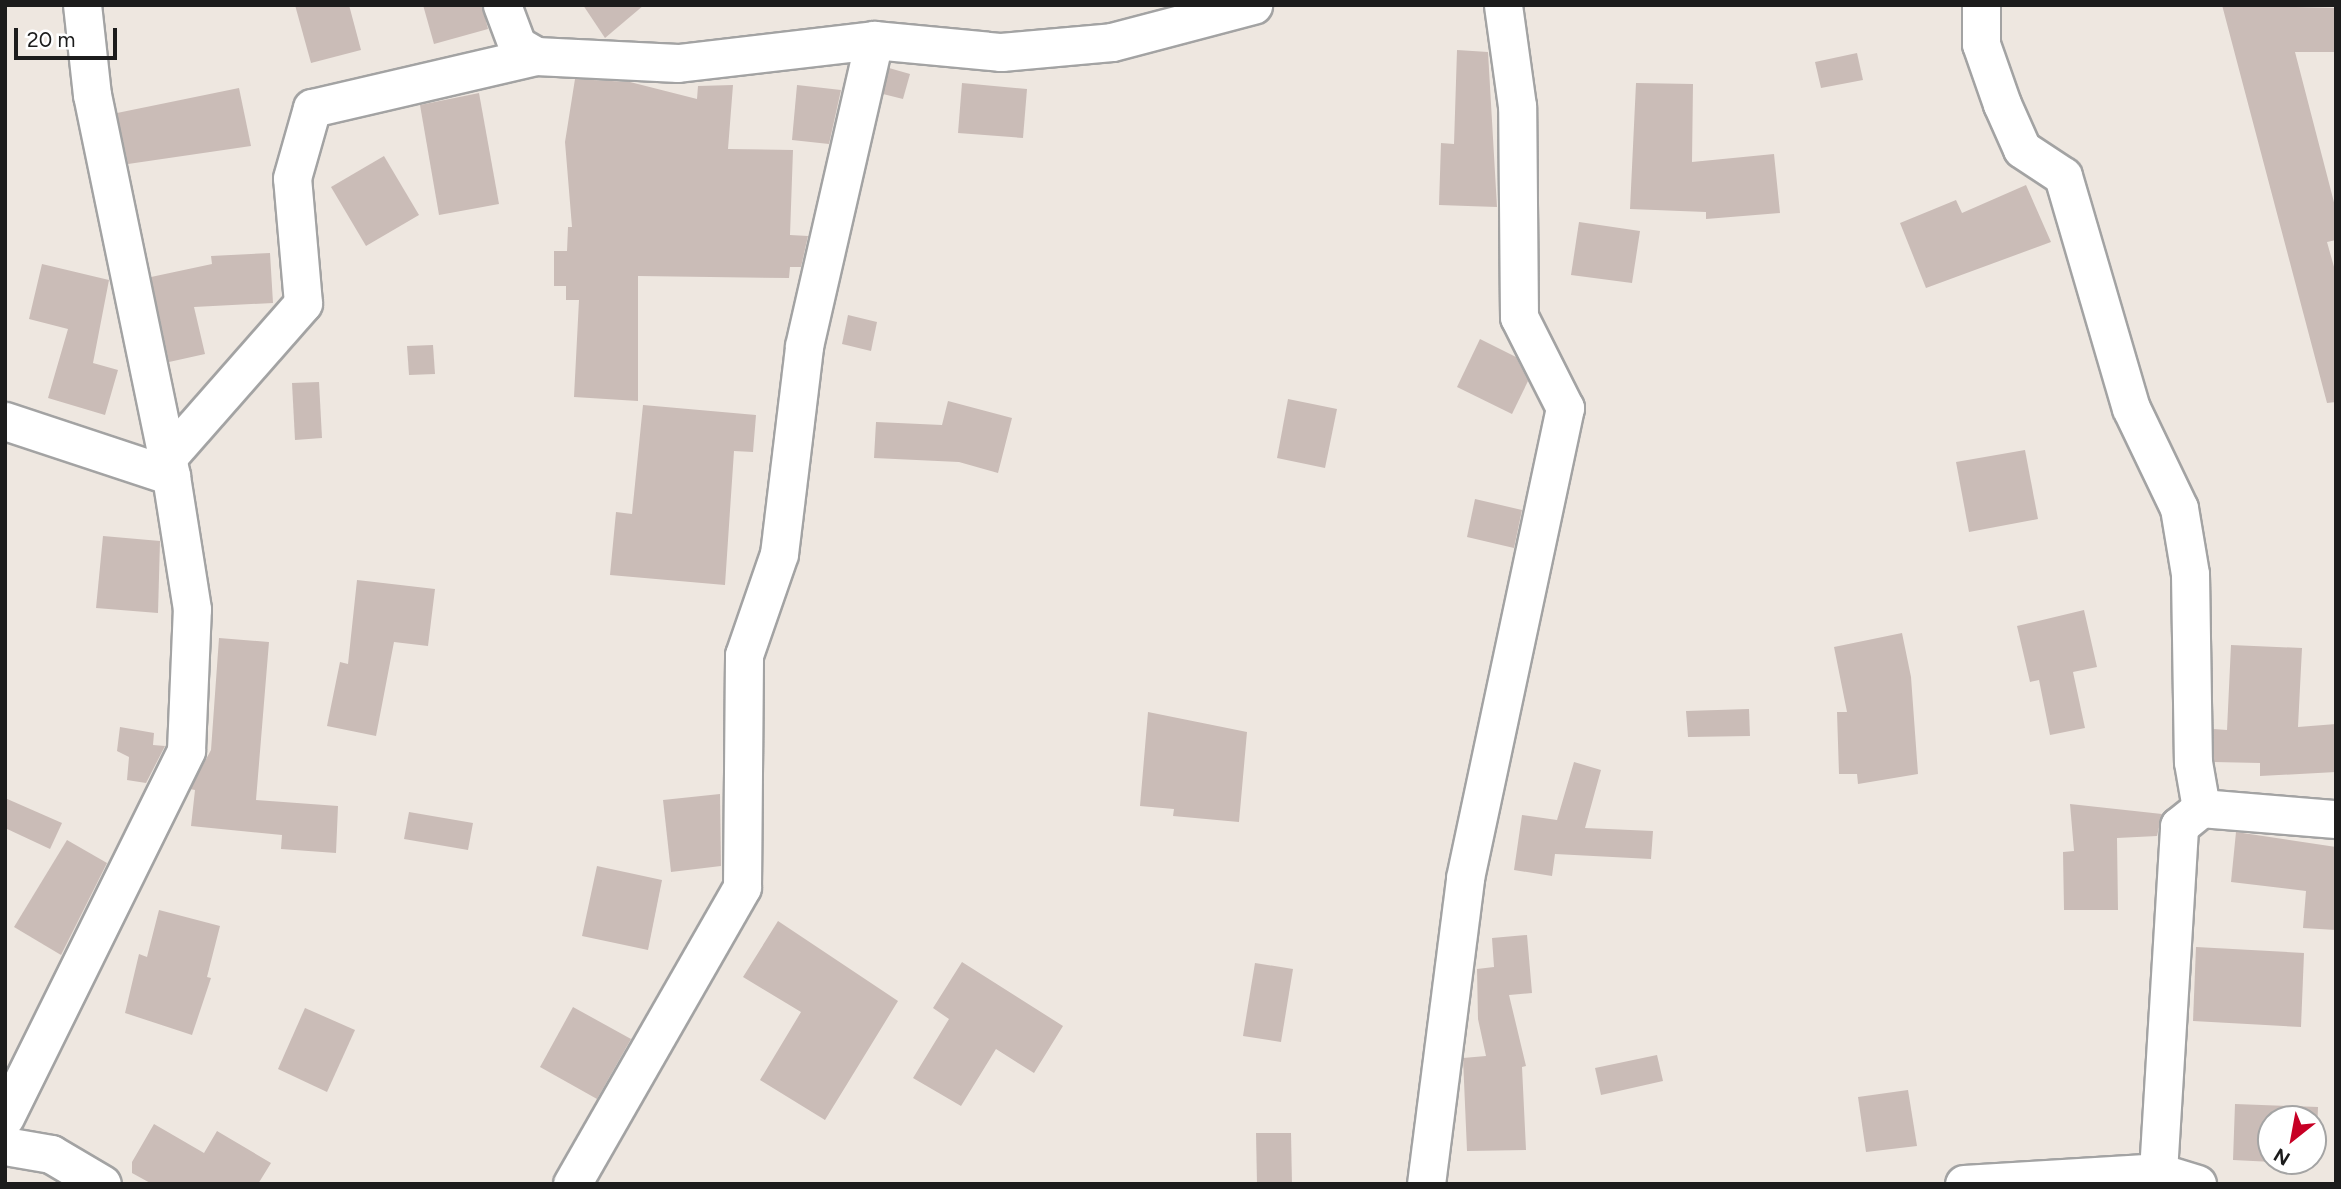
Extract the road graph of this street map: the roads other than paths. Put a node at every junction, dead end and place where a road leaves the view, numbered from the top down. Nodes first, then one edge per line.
1 (82, 5) edge
2 (502, 5) edge
3 (1253, 5) edge
4 (1503, 5) edge
5 (1981, 5) edge
6 (874, 40) junction
7 (537, 56) junction
8 (5, 421) edge
9 (169, 467) junction
10 (2201, 808) junction
11 (2336, 819) edge
12 (5, 1117) edge
13 (5, 1146) edge
14 (2158, 1172) junction
15 (102, 1184) edge
16 (572, 1184) edge
17 (1426, 1184) edge
18 (1964, 1184) edge
19 (2197, 1184) edge

1 - 9 street
2 - 7 street
3 - 6 street
4 - 17 street
5 - 10 street
6 - 7 street
6 - 16 street
7 - 9 street
8 - 9 street
9 - 12 street
10 - 11 street
10 - 14 street
13 - 15 street
14 - 18 street
14 - 19 street

